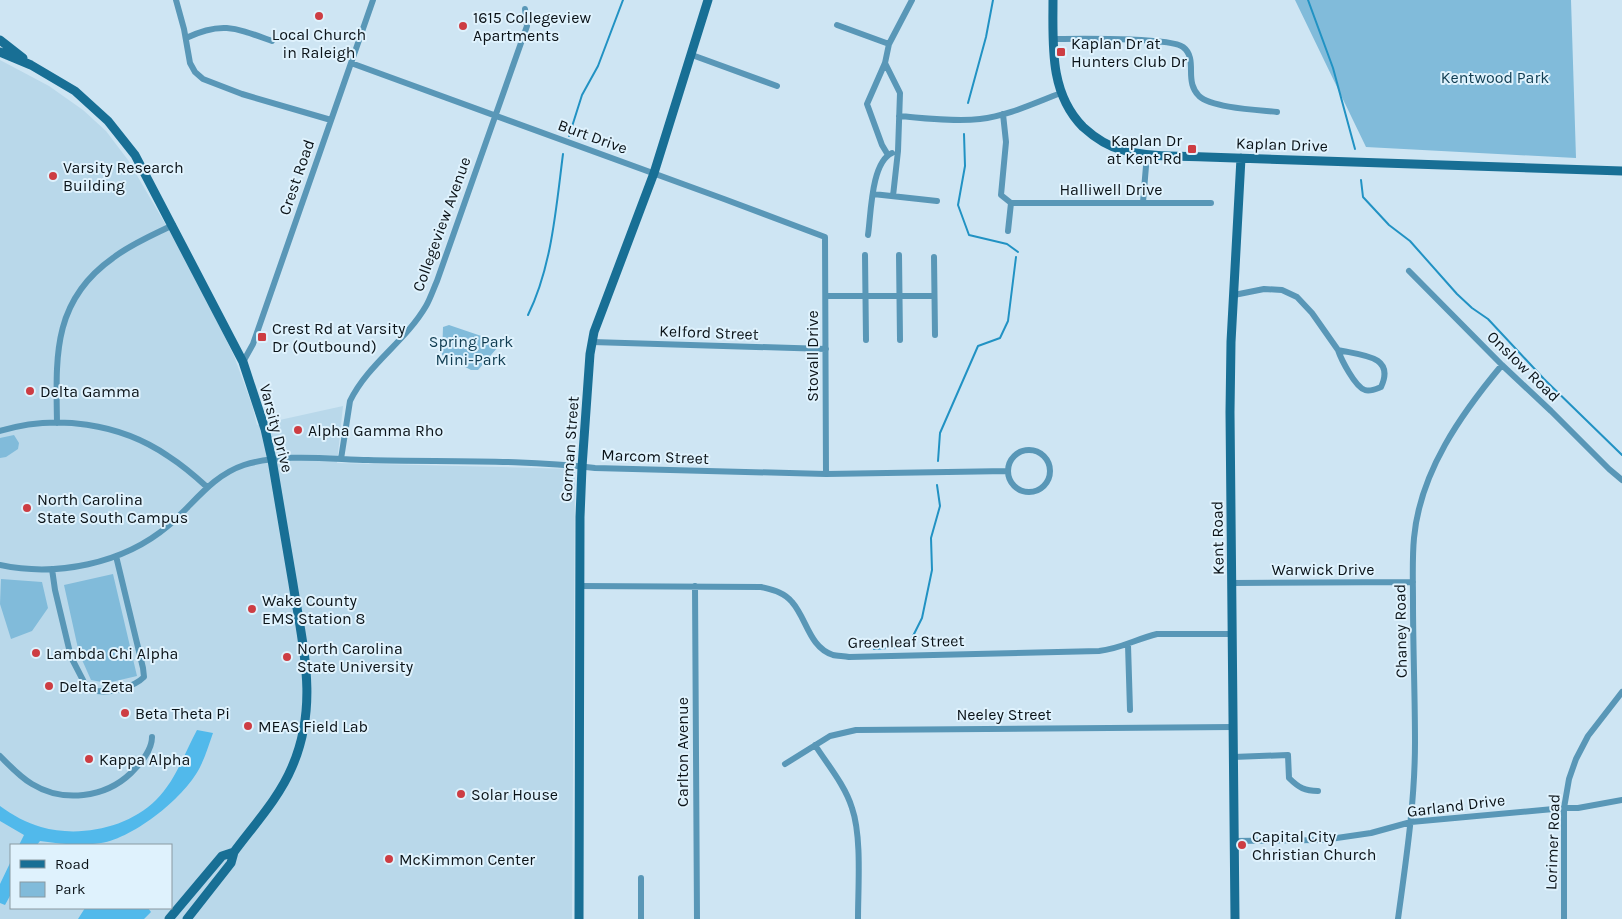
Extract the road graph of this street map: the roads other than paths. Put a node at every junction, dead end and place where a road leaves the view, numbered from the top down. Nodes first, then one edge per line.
1 (176, 0) edge
2 (373, 0) edge
3 (708, 0) edge
4 (912, 0) edge
5 (1053, 0) edge
6 (525, 9) dead end
7 (837, 25) dead end
8 (186, 38) junction
9 (1054, 39) junction
10 (0, 40) edge
11 (272, 41) dead end
12 (889, 44) junction
13 (0, 52) edge
14 (692, 55) junction
15 (351, 63) junction
16 (885, 63) junction
17 (31, 64) junction
18 (777, 86) dead end
19 (1060, 93) junction
20 (1277, 112) dead end
21 (1003, 114) junction
22 (494, 116) junction
23 (899, 116) junction
24 (331, 120) junction
25 (898, 151) junction
26 (1147, 154) junction
27 (888, 155) junction
28 (1241, 158) junction
29 (1622, 171) edge
30 (654, 173) junction
31 (873, 194) junction
32 (893, 196) junction
33 (937, 202) dead end
34 (1143, 202) junction
35 (1211, 202) dead end
36 (1011, 203) junction
37 (173, 225) junction
38 (1008, 232) dead end
39 (868, 235) dead end
40 (825, 238) joint
41 (866, 255) dead end
42 (899, 255) dead end
43 (934, 257) dead end
44 (1408, 270) dead end
45 (1234, 295) junction
46 (826, 296) junction
47 (866, 296) junction
48 (900, 296) junction
49 (934, 296) junction
50 (935, 335) dead end
51 (866, 340) dead end
52 (900, 340) dead end
53 (592, 342) junction
54 (826, 349) junction
55 (1338, 350) junction
56 (244, 362) junction
57 (1502, 365) junction
58 (57, 423) junction
59 (0, 431) edge
60 (341, 459) junction
61 (272, 460) junction
62 (582, 467) junction
63 (1008, 471) junction
64 (826, 474) junction
65 (1622, 480) edge
66 (207, 487) junction
67 (116, 556) junction
68 (0, 565) edge
69 (52, 569) junction
70 (1413, 582) junction
71 (1232, 583) junction
72 (580, 586) junction
73 (695, 586) junction
74 (1232, 634) junction
75 (1128, 645) junction
76 (1622, 692) edge
77 (1130, 710) dead end
78 (1233, 727) junction
79 (152, 737) dead end
80 (815, 745) junction
81 (0, 756) edge
82 (1233, 757) junction
83 (784, 764) dead end
84 (1318, 791) dead end
85 (1622, 800) edge
86 (1564, 808) junction
87 (1411, 822) junction
88 (1234, 841) junction
89 (234, 852) junction
90 (641, 878) dead end
91 (169, 919) edge
92 (187, 919) edge
93 (579, 919) edge
94 (641, 919) edge
95 (697, 919) edge
96 (858, 919) edge
97 (1235, 919) edge
98 (1398, 919) edge
99 (1564, 919) edge

1 - 8 street
2 - 15 street, Crest Road
3 - 14 street, Gorman Street
4 - 12 street
5 - 9 street, Kaplan Drive
6 - 22 street, Collegeview Avenue
7 - 12 street
8 - 11 street
8 - 24 street
9 - 19 street, Kaplan Drive
9 - 20 street
10 - 17 street, Varsity Drive
12 - 16 street
13 - 17 street, Varsity Drive
14 - 18 street
14 - 30 street, Gorman Street
15 - 22 street, Burt Drive
15 - 24 street, Crest Road
16 - 23 street
16 - 27 street
17 - 37 street, Varsity Drive
19 - 21 street
19 - 26 street, Kaplan Drive
21 - 23 street
21 - 36 street
22 - 30 street, Burt Drive
22 - 60 street, Collegeview Avenue
23 - 25 street
24 - 56 street, Crest Road
25 - 27 street
25 - 32 street
26 - 28 street, Kaplan Drive
26 - 34 street
27 - 31 street
28 - 29 street, Kaplan Drive
28 - 45 street, Kent Road
30 - 40 street, Burt Drive
30 - 53 street, Gorman Street
31 - 32 street
31 - 39 street
32 - 33 street
34 - 35 street, Halliwell Drive
34 - 36 street, Halliwell Drive
36 - 38 street
37 - 56 street, Varsity Drive
37 - 58 street
40 - 46 street, Stovall Drive
41 - 47 street
42 - 48 street
43 - 49 street
44 - 57 street, Onslow Road
45 - 55 street
45 - 71 street, Kent Road
46 - 47 street
46 - 54 street, Stovall Drive
47 - 48 street
47 - 51 street
48 - 49 street
48 - 52 street
49 - 50 street
53 - 54 street, Kelford Street
53 - 62 street, Gorman Street
54 - 64 street, Stovall Drive
55 - 55 street
56 - 61 street, Varsity Drive
57 - 65 street, Onslow Road
57 - 70 street, Chaney Road
58 - 59 street
58 - 66 street
60 - 61 street, Marcom Street
60 - 62 street, Marcom Street
61 - 66 street, Marcom Street
61 - 89 street, Varsity Drive
62 - 64 street, Marcom Street
62 - 72 street, Gorman Street
63 - 63 street
63 - 64 street, Marcom Street
66 - 67 street, Marcom Street
67 - 69 street, Marcom Street
67 - 69 street
68 - 69 street, Marcom Street
70 - 71 street, Warwick Drive
70 - 87 street, Chaney Road
71 - 74 street, Kent Road
72 - 73 street, Greenleaf Street
72 - 93 street, Gorman Street
73 - 75 street, Greenleaf Street
73 - 95 street, Carlton Avenue
74 - 75 street, Greenleaf Street
74 - 78 street, Kent Road
75 - 77 street
76 - 86 street, Lorimer Road
78 - 80 street, Neeley Street
78 - 82 street, Kent Road
79 - 81 street
80 - 83 street, Neeley Street
80 - 96 street
82 - 84 street
82 - 88 street, Kent Road
85 - 86 street, Garland Drive
86 - 87 street, Garland Drive
86 - 99 street, Lorimer Road
87 - 88 street, Garland Drive
87 - 98 street, Chaney Road
88 - 97 street, Kent Road
89 - 91 street, Varsity Drive
89 - 92 street, Varsity Drive
90 - 94 street

